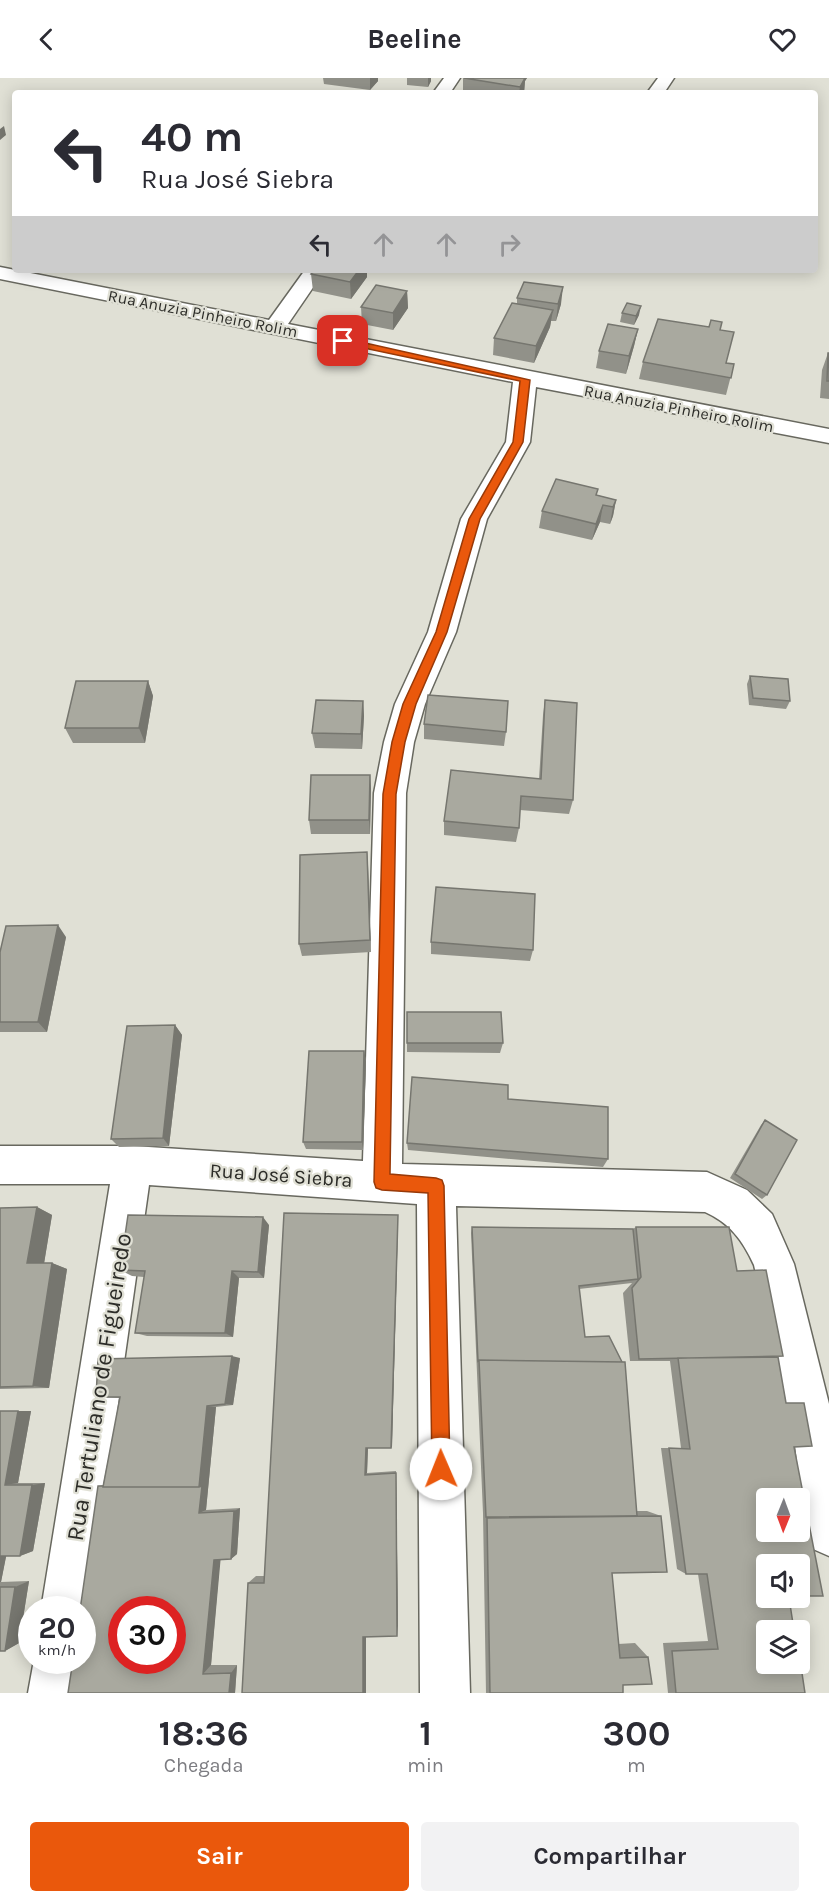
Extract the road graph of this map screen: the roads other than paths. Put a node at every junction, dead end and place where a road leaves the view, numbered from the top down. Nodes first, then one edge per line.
1 (0, 273) edge
2 (313, 273) edge
3 (275, 326) junction
4 (525, 380) junction
5 (829, 436) edge
6 (0, 1165) edge
7 (133, 1165) junction
8 (382, 1182) junction
9 (436, 1186) junction
10 (829, 1533) edge
11 (67, 1596) edge
12 (56, 1674) edge
13 (53, 1693) edge
14 (445, 1693) edge

1 - 3 street, Rua Anuzia Pinheiro Rolim
2 - 3 street
3 - 4 street, Rua Anuzia Pinheiro Rolim
4 - 5 street, Rua Anuzia Pinheiro Rolim
4 - 8 street
6 - 7 street, Rua José Siebra
7 - 8 street, Rua José Siebra
7 - 11 street, Rua Tertuliano de Figueiredo
8 - 9 street, Rua José Siebra
9 - 10 street, Rua José Siebra
9 - 14 street
12 - 13 street

